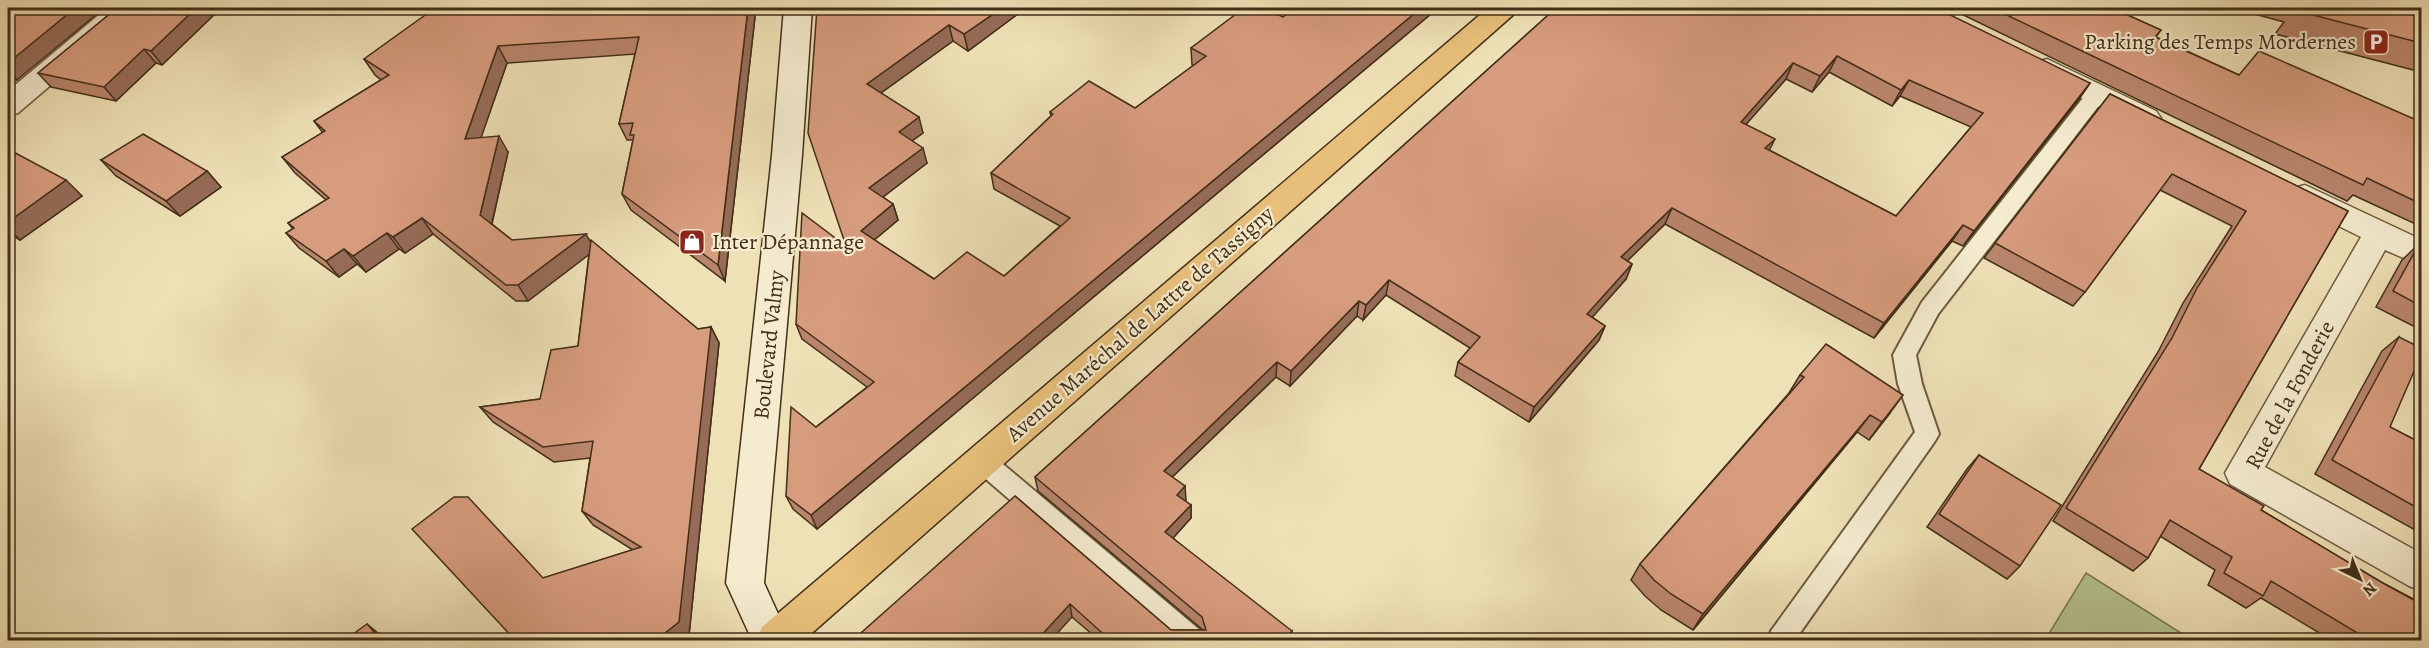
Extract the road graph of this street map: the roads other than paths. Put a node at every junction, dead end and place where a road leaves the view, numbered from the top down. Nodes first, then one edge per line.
1 (124, 8) edge
2 (798, 8) edge
3 (1504, 8) edge
4 (2026, 58) edge
5 (2097, 94) junction
6 (8, 106) edge
7 (2170, 130) edge
8 (2285, 187) edge
9 (2379, 233) junction
10 (2421, 254) edge
11 (982, 461) junction
12 (2421, 574) edge
13 (773, 640) edge
14 (1191, 640) edge
15 (1780, 640) edge

1 - 6 street
2 - 13 street, Boulevard Valmy
3 - 11 main road, Avenue Maréchal de Lattre de Tassigny
4 - 5 street
5 - 7 street
5 - 15 lane
8 - 9 street
9 - 10 street
9 - 12 street, Rue de la Fonderie
11 - 13 main road, Avenue Maréchal de Lattre de Tassigny
11 - 14 lane

